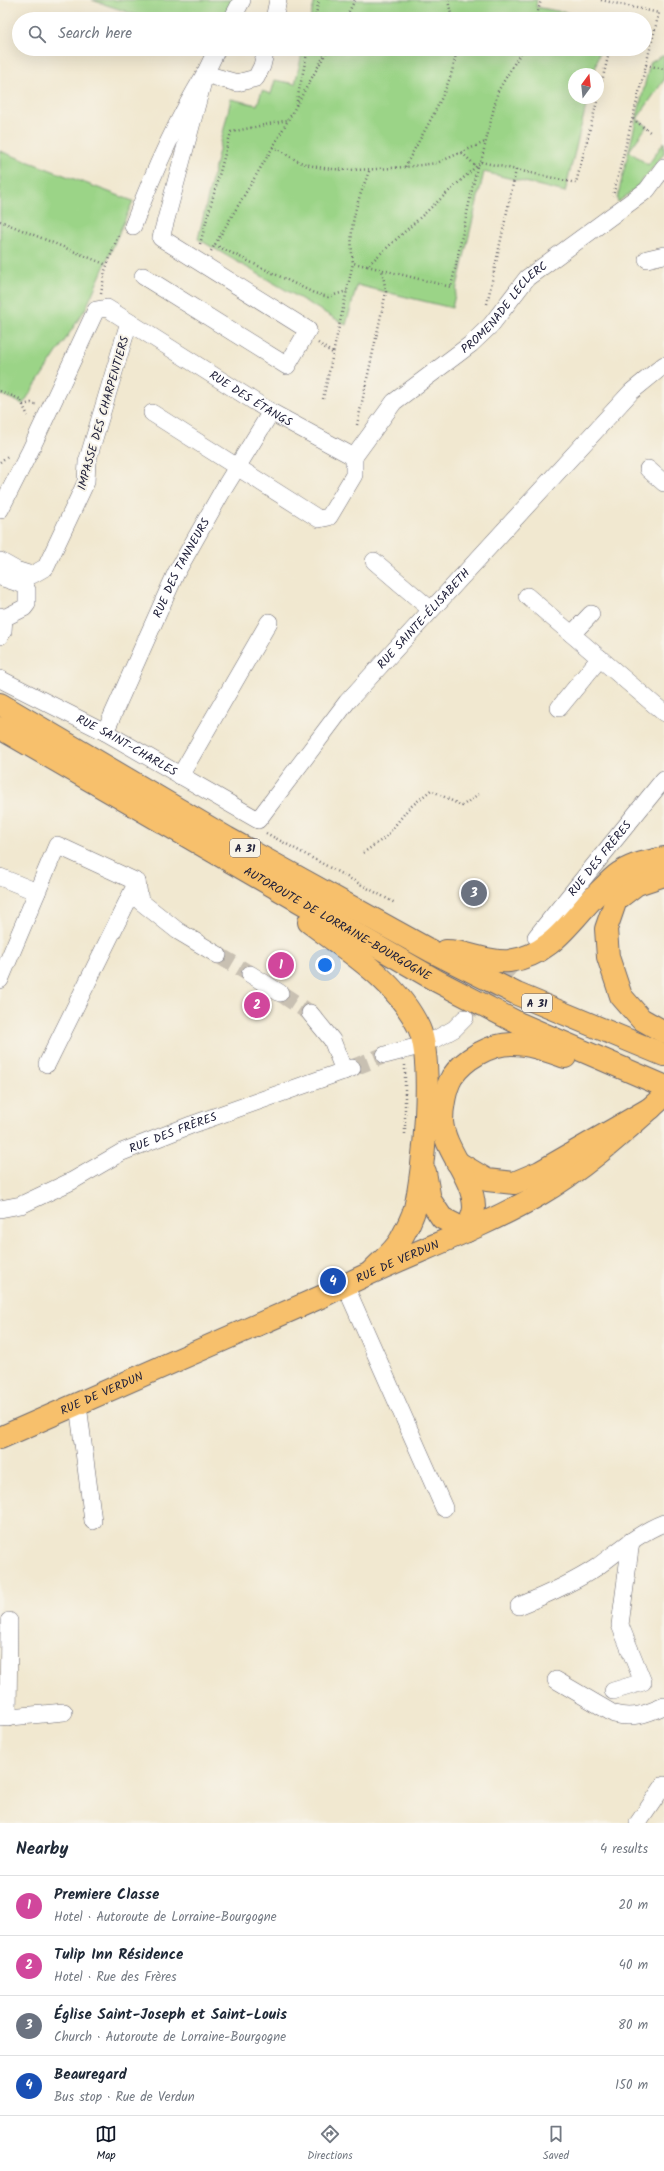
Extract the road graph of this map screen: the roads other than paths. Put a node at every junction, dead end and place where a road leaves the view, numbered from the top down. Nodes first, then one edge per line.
1 (242, 0) edge
2 (278, 0) edge
3 (236, 12) edge
4 (275, 12) edge
5 (214, 56) edge
6 (264, 56) edge
7 (205, 74) junction
8 (664, 167) edge
9 (127, 226) road end
10 (664, 255) edge
11 (647, 259) dead end
12 (143, 276) dead end
13 (129, 322) junction
14 (151, 336) joint
15 (664, 365) edge
16 (271, 412) junction
17 (152, 413) dead end
18 (354, 456) junction
19 (237, 467) junction
20 (648, 469) dead end
21 (664, 483) edge
22 (0, 510) edge
23 (374, 561) dead end
24 (0, 562) edge
25 (0, 576) edge
26 (527, 596) dead end
27 (430, 609) junction
28 (591, 614) dead end
29 (2, 617) edge
30 (269, 622) dead end
31 (572, 634) junction
32 (0, 636) edge
33 (600, 658) junction
34 (0, 679) edge
35 (0, 704) edge
36 (559, 708) dead end
37 (664, 713) edge
38 (0, 728) edge
39 (105, 732) junction
40 (180, 776) junction
41 (664, 779) edge
42 (219, 856) junction
43 (664, 858) edge
44 (664, 875) edge
45 (0, 877) edge
46 (137, 882) junction
47 (37, 892) junction
48 (536, 937) dead end
49 (7, 948) edge
50 (431, 951) junction
51 (218, 955) tunnel mouth
52 (250, 974) tunnel mouth
53 (0, 980) edge
54 (280, 993) tunnel mouth
55 (310, 1013) tunnel mouth
56 (465, 1018) tunnel mouth
57 (658, 1029) edge
58 (436, 1040) dead end
59 (412, 1048) dead end
60 (655, 1052) edge
61 (385, 1055) tunnel mouth
62 (47, 1064) dead end
63 (634, 1074) junction
64 (664, 1086) edge
65 (657, 1102) edge
66 (423, 1161) junction
67 (457, 1162) junction
68 (0, 1209) edge
69 (467, 1231) junction
70 (371, 1272) junction
71 (345, 1285) junction
72 (78, 1405) junction
73 (0, 1438) edge
74 (444, 1508) dead end
75 (93, 1521) dead end
76 (664, 1523) edge
77 (631, 1541) junction
78 (519, 1606) dead end
79 (9, 1621) dead end
80 (556, 1680) dead end
81 (613, 1691) dead end
82 (664, 1706) edge
83 (64, 1712) dead end
84 (4, 1718) edge
85 (664, 1785) edge
86 (638, 1823) edge

1 - 3 street
2 - 4 street
5 - 7 street
6 - 7 street
7 - 9 street
7 - 12 street
8 - 18 street, PROMENADE LECLERC
10 - 11 street
13 - 14 street, IMPASSE DES CHARPENTIERS
13 - 22 street, IMPASSE DES CHARPENTIERS
13 - 24 street, IMPASSE DES CHARPENTIERS
14 - 16 street, RUE DES ÉTANGS
15 - 27 street, RUE SAINTE-ÉLISABETH
16 - 18 street, RUE DES ÉTANGS
16 - 19 street, RUE DES TANNEURS
17 - 19 street
18 - 19 street
19 - 39 street, RUE DES TANNEURS
20 - 21 street
23 - 27 street
25 - 29 street
26 - 31 street
27 - 40 street, RUE SAINTE-ÉLISABETH
28 - 31 street
29 - 32 street
30 - 40 street, RUE SAINT-CHARLES
31 - 33 street
33 - 36 street
33 - 37 street
34 - 39 street, RUE SAINT-CHARLES
35 - 50 main road, AUTOROUTE DE LORRAINE-BOURGOGNE / A 31
38 - 42 main road, AUTOROUTE DE LORRAINE-BOURGOGNE / A 31
39 - 40 street, RUE SAINT-CHARLES
41 - 48 street, RUE DES FRÈRES
42 - 63 main road, AUTOROUTE DE LORRAINE-BOURGOGNE / A 31
42 - 66 main road
43 - 50 main road
44 - 57 main road
45 - 47 street
46 - 47 street
46 - 51 street
46 - 62 street
47 - 49 street
49 - 53 street
50 - 60 main road, AUTOROUTE DE LORRAINE-BOURGOGNE / A 31
52 - 54 street
55 - 68 street, RUE DES FRÈRES
56 - 58 street
59 - 61 street
63 - 64 main road, AUTOROUTE DE LORRAINE-BOURGOGNE / A 31
63 - 67 main road
65 - 67 main road
65 - 69 main road, RUE DE VERDUN
66 - 69 main road
66 - 70 main road
67 - 69 main road
69 - 70 main road, RUE DE VERDUN
70 - 71 main road, RUE DE VERDUN
71 - 72 main road, RUE DE VERDUN
71 - 74 street
72 - 73 main road, RUE DE VERDUN
72 - 75 street
76 - 77 street
77 - 78 street
77 - 81 street
79 - 84 street
80 - 82 street
83 - 84 street
85 - 86 street

